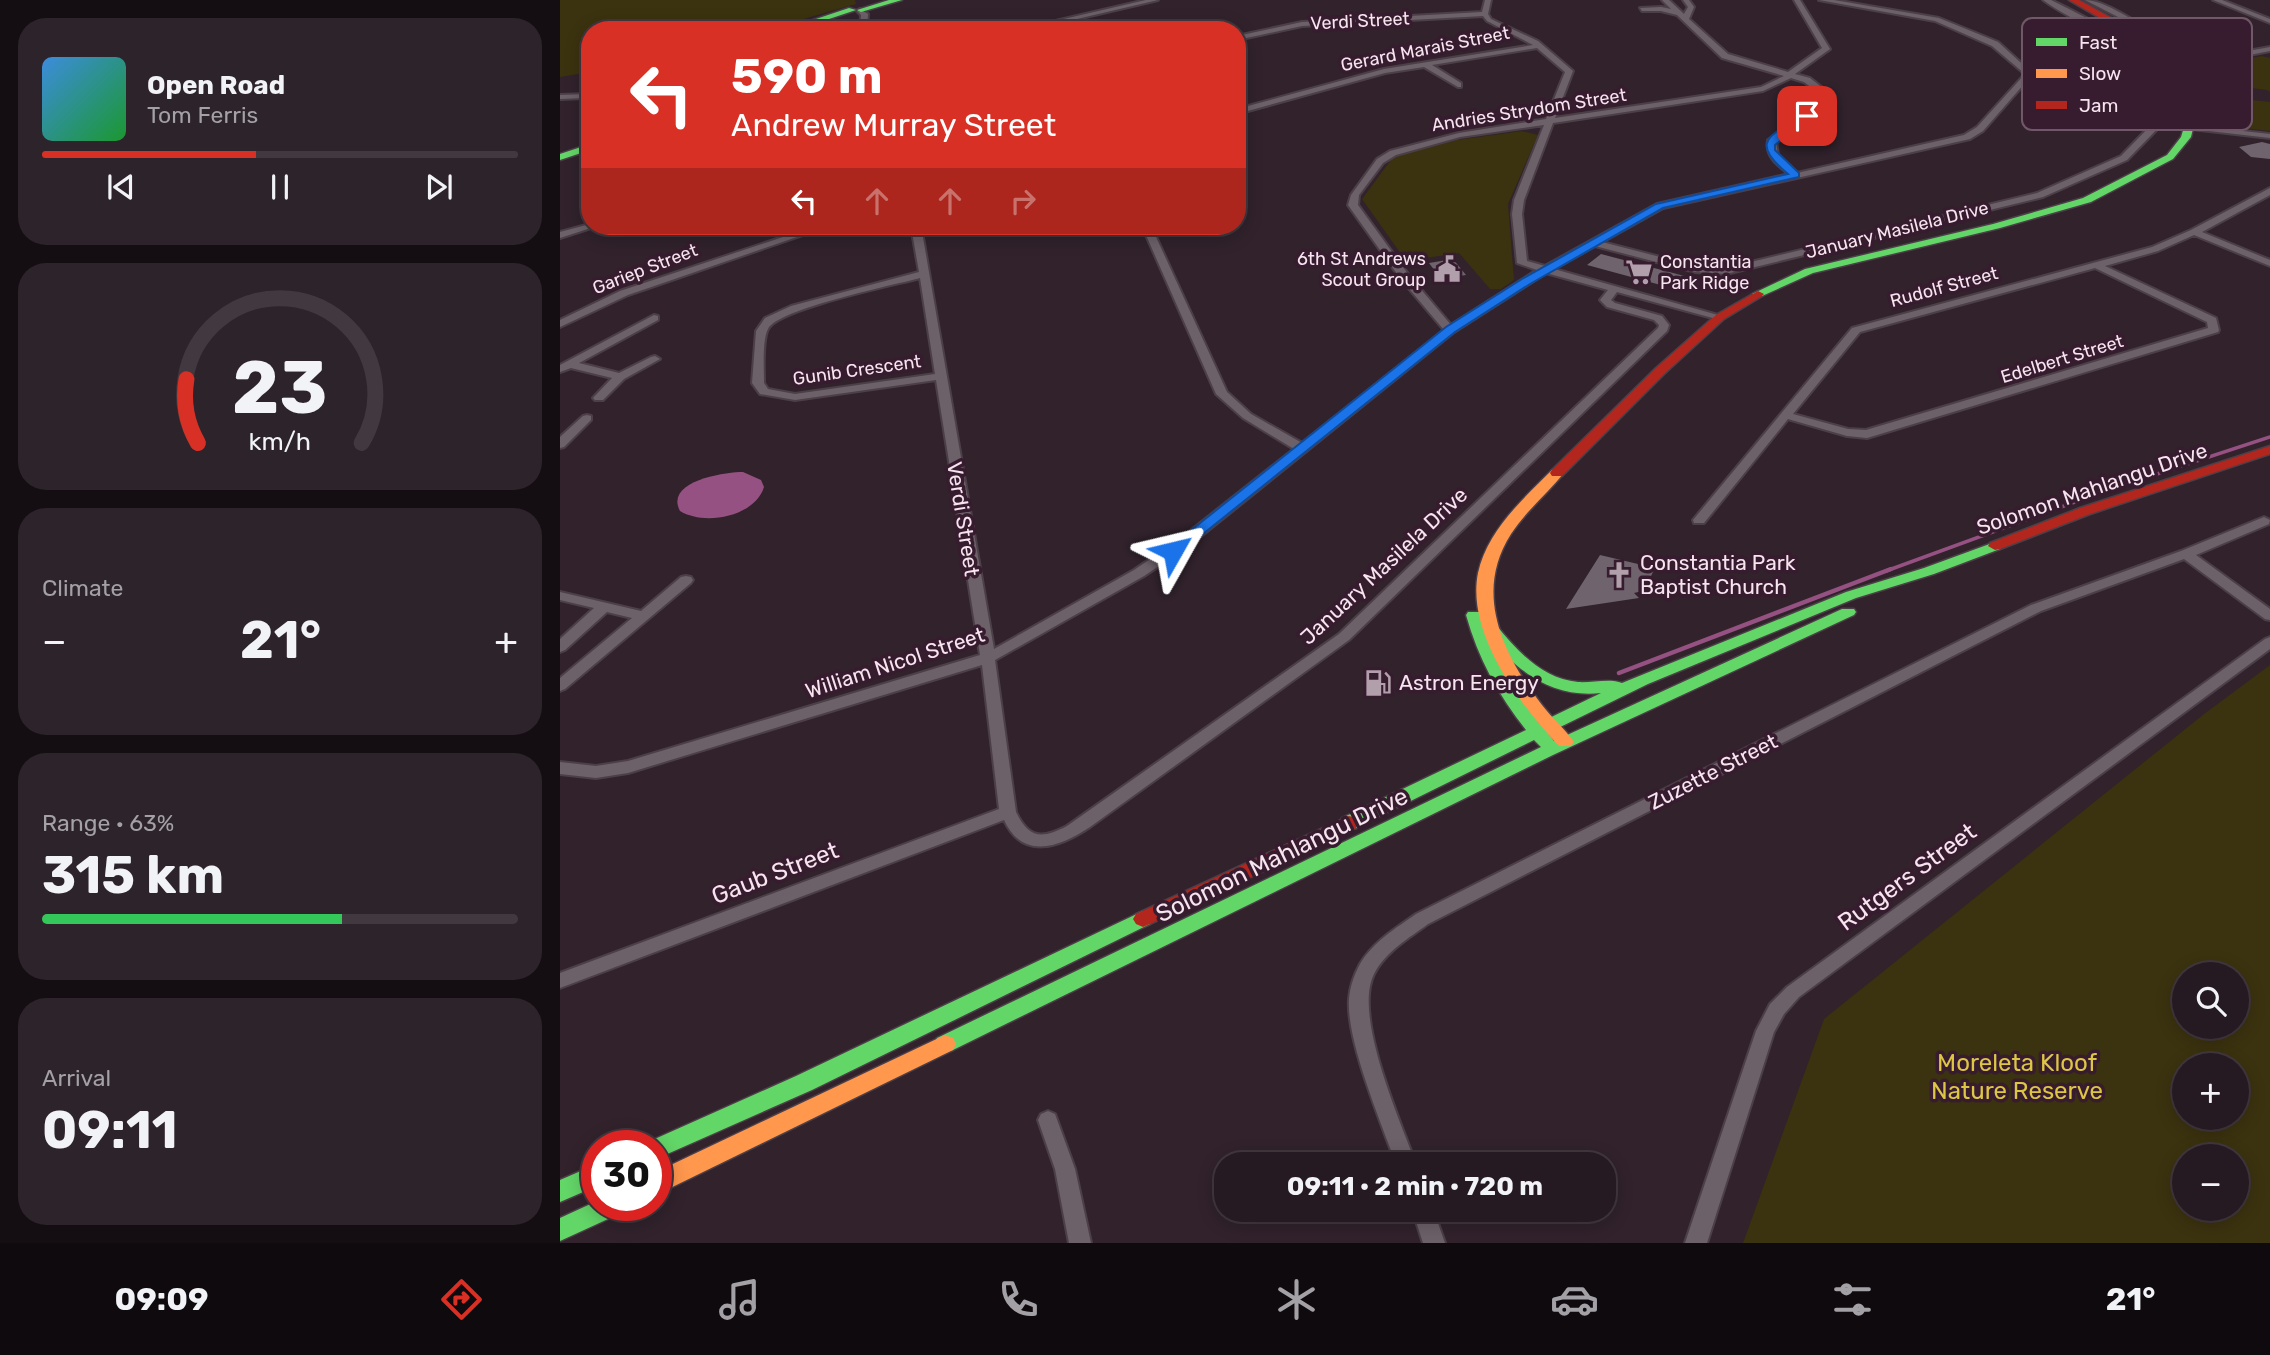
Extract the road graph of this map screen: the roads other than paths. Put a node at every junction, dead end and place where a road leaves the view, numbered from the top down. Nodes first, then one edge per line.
1 (890, 0) edge
2 (898, 0) edge
3 (1113, 0) edge
4 (1155, 0) edge
5 (1488, 0) edge
6 (1665, 0) edge
7 (1686, 0) edge
8 (1797, 0) edge
9 (1822, 0) edge
10 (2046, 0) edge
11 (2065, 0) edge
12 (2073, 0) edge
13 (2088, 0) edge
14 (2216, 0) edge
15 (2247, 0) edge
16 (2227, 4) junction
17 (1127, 6) junction
18 (1642, 9) dead end
19 (856, 10) junction
20 (1485, 14) junction
21 (1683, 16) junction
22 (2080, 18) edge
23 (2099, 18) edge
24 (2105, 18) edge
25 (2124, 18) edge
26 (818, 21) edge
27 (822, 21) edge
28 (860, 21) edge
29 (1059, 21) edge
30 (2270, 21) edge
31 (1246, 36) edge
32 (1539, 46) junction
33 (2270, 49) edge
34 (2252, 53) edge
35 (1425, 64) junction
36 (2022, 68) edge
37 (1789, 75) junction
38 (2022, 82) edge
39 (1458, 85) dead end
40 (581, 96) edge
41 (560, 97) edge
42 (1246, 109) edge
43 (1551, 121) junction
44 (2153, 130) edge
45 (2185, 130) edge
46 (2215, 130) edge
47 (2270, 136) edge
48 (581, 152) edge
49 (560, 159) edge
50 (1796, 175) junction
51 (2270, 191) edge
52 (581, 229) edge
53 (2194, 232) junction
54 (560, 235) edge
55 (787, 235) edge
56 (796, 235) edge
57 (918, 235) edge
58 (1150, 235) edge
59 (790, 237) junction
60 (1594, 243) junction
61 (2270, 263) edge
62 (2096, 265) junction
63 (1543, 271) junction
64 (924, 274) junction
65 (1615, 288) junction
66 (1720, 317) junction
67 (654, 318) dead end
68 (560, 324) edge
69 (1450, 330) junction
70 (655, 359) dead end
71 (567, 362) edge
72 (941, 376) junction
73 (620, 377) junction
74 (599, 398) dead end
75 (1784, 415) junction
76 (587, 418) dead end
77 (560, 444) edge
78 (1302, 448) junction
79 (2270, 450) edge
80 (1519, 511) junction
81 (1699, 520) dead end
82 (2264, 521) dead end
83 (2186, 554) junction
84 (1929, 571) junction
85 (686, 580) dead end
86 (560, 596) edge
87 (604, 607) junction
88 (643, 616) junction
89 (2270, 616) edge
90 (1491, 630) junction
91 (2270, 642) edge
92 (560, 647) edge
93 (988, 658) junction
94 (1642, 680) junction
95 (560, 686) edge
96 (1542, 729) junction
97 (1559, 745) junction
98 (560, 768) edge
99 (1008, 812) junction
100 (560, 981) edge
101 (1048, 1120) dead end
102 (672, 1142) edge
103 (1402, 1152) edge
104 (672, 1176) edge
105 (581, 1182) edge
106 (560, 1191) edge
107 (581, 1220) edge
108 (1427, 1222) edge
109 (560, 1230) edge
110 (1080, 1243) edge
111 (1434, 1243) edge
112 (1696, 1243) edge

1 - 19 main road
2 - 19 main road
3 - 17 street
4 - 17 street
5 - 20 street
6 - 21 street
7 - 21 street
8 - 37 street, Andries Strydom Street
9 - 36 street
10 - 22 street
11 - 23 main road
12 - 24 main road
13 - 25 street
14 - 16 street
15 - 16 street
16 - 30 street
17 - 29 street
18 - 21 street
19 - 26 main road
19 - 27 main road
19 - 28 street
20 - 31 street, Verdi Street
20 - 32 street
21 - 37 street
32 - 35 street, Gerard Marais Street
32 - 43 street
33 - 34 street
35 - 39 street
35 - 42 street, Gerard Marais Street
37 - 43 street, Andries Strydom Street
37 - 50 street
38 - 50 street, William Nicol Street
40 - 41 street
43 - 63 street
43 - 69 street, Andries Strydom Street
44 - 60 street
45 - 66 main road, January Masilela Drive
46 - 47 street
48 - 49 main road
50 - 60 street, William Nicol Street
51 - 53 street, Rudolf Street
52 - 54 street
53 - 61 street
53 - 62 street, Rudolf Street
55 - 59 street
56 - 59 street, Gariep Street
57 - 64 street, Verdi Street
58 - 78 street
59 - 68 street, Gariep Street
60 - 63 street, William Nicol Street
62 - 75 street, Rudolf Street
62 - 75 street, Edelbert Street
63 - 65 street
63 - 69 street, William Nicol Street
64 - 72 street, Verdi Street
64 - 72 street, Gunib Crescent
65 - 66 street
65 - 99 street, January Masilela Drive
66 - 80 main road, January Masilela Drive
67 - 71 street
69 - 78 street, William Nicol Street
70 - 73 street
71 - 73 street
72 - 93 street, Verdi Street
73 - 74 street
75 - 81 street, Rudolf Street
76 - 77 street
78 - 93 street, William Nicol Street
79 - 84 main road, Solomon Mahlangu Drive
80 - 90 main road, January Masilela Drive
80 - 96 main road, January Masilela Drive
82 - 83 street, Zuzette Street
83 - 89 street
83 - 103 street, Zuzette Street
84 - 94 main road, Solomon Mahlangu Drive
84 - 97 main road, Solomon Mahlangu Drive
85 - 88 street
86 - 87 street
87 - 88 street
87 - 92 street
88 - 95 street
90 - 94 main road
90 - 96 main road, January Masilela Drive
91 - 112 street, Rutgers Street
93 - 98 street, William Nicol Street
93 - 99 street, Verdi Street
94 - 96 main road, Solomon Mahlangu Drive
96 - 97 main road, January Masilela Drive
96 - 102 main road, Solomon Mahlangu Drive
97 - 104 main road, Solomon Mahlangu Drive
99 - 100 street, Gaub Street
101 - 110 street
105 - 106 main road
107 - 109 main road
108 - 111 street

